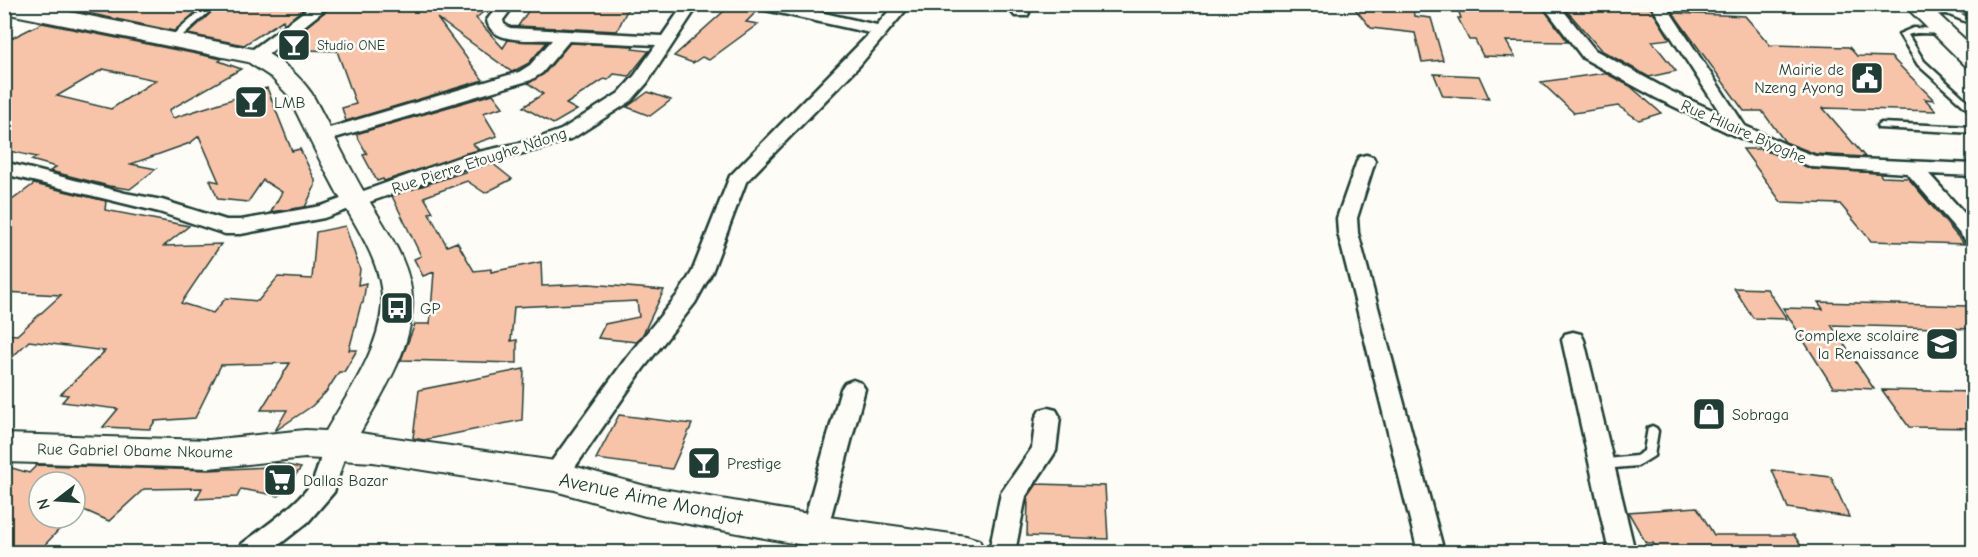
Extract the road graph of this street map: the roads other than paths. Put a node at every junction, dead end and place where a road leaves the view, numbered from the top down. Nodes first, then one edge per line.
1 (214, 4) edge
2 (325, 4) edge
3 (508, 4) edge
4 (692, 4) edge
5 (761, 4) edge
6 (904, 4) edge
7 (1549, 4) edge
8 (1657, 4) edge
9 (4, 6) edge
10 (1917, 7) edge
11 (1974, 8) edge
12 (1943, 21) junction
13 (1974, 23) edge
14 (881, 31) junction
15 (566, 35) junction
16 (172, 40) junction
17 (666, 41) junction
18 (255, 56) junction
19 (1974, 61) edge
20 (1974, 112) edge
21 (1881, 126) dead end
22 (1974, 129) edge
23 (1739, 131) junction
24 (322, 136) junction
25 (1366, 161) dead end
26 (4, 168) edge
27 (1913, 168) junction
28 (1974, 170) edge
29 (355, 201) junction
30 (1974, 237) edge
31 (1573, 340) dead end
32 (853, 388) dead end
33 (1048, 417) dead end
34 (1652, 431) dead end
35 (336, 445) junction
36 (4, 448) edge
37 (1602, 464) junction
38 (555, 476) junction
39 (814, 531) junction
40 (251, 552) edge
41 (966, 552) edge
42 (1002, 552) edge
43 (1431, 552) edge
44 (1622, 552) edge

1 - 16 lane
2 - 18 street
3 - 15 street
4 - 17 street, Rue Pierre Etoughe Ndong
5 - 14 street
6 - 14 street
7 - 23 street, Rue Hilaire Biyoghe
8 - 23 street
9 - 16 main road
10 - 12 main road
11 - 12 street
12 - 13 lane
12 - 19 main road
12 - 20 lane
14 - 38 street
15 - 17 street
15 - 24 street
16 - 18 main road
17 - 29 street, Rue Pierre Etoughe Ndong
18 - 24 main road
21 - 22 lane
23 - 27 street, Rue Hilaire Biyoghe
24 - 29 main road
25 - 43 street
26 - 29 street, Rue Pierre Etoughe Ndong
27 - 28 street, Rue Hilaire Biyoghe
27 - 30 street
29 - 35 main road
31 - 37 street
32 - 39 street
33 - 42 street
34 - 37 lane
35 - 36 main road, Rue Gabriel Obame Nkoume
35 - 38 main road, Avenue Aime Mondjot
35 - 40 street
37 - 44 street
38 - 39 main road, Avenue Aime Mondjot
39 - 41 main road, Avenue Aime Mondjot

